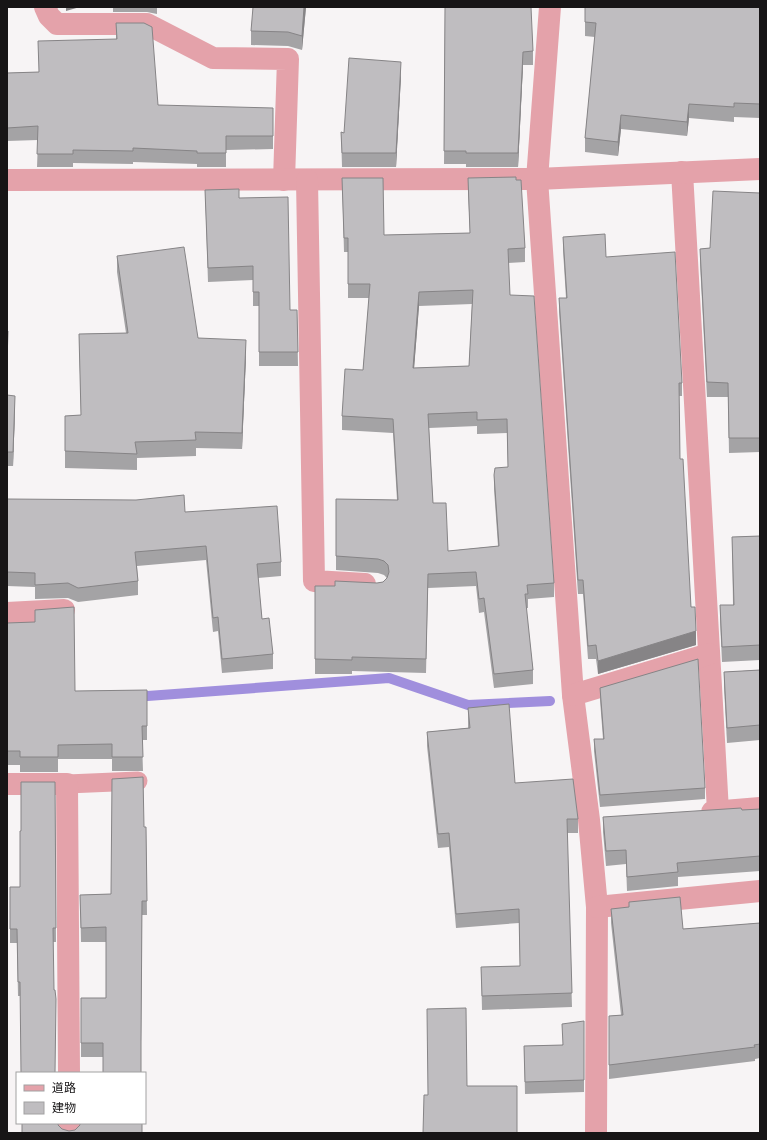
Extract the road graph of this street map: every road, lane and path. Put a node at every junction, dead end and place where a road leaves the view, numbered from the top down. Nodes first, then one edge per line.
1 (45, 7) edge
2 (550, 7) edge
3 (760, 169) edge
4 (682, 172) junction
5 (537, 179) junction
6 (7, 180) edge
7 (284, 180) junction
8 (307, 180) junction
9 (377, 585) edge
10 (70, 610) edge
11 (7, 613) edge
12 (717, 668) junction
13 (573, 695) junction
14 (138, 781) edge
15 (7, 784) edge
16 (67, 784) junction
17 (760, 808) edge
18 (718, 811) junction
19 (695, 813) edge
20 (612, 818) edge
21 (589, 820) junction
22 (760, 892) edge
23 (597, 907) junction
24 (69, 1072) edge
25 (596, 1133) edge

1 - 7 street
2 - 5 street
3 - 4 street
4 - 5 street
4 - 12 street
5 - 8 street
5 - 13 street
6 - 7 street
7 - 8 street
8 - 9 street
10 - 11 street
12 - 13 street
12 - 18 street
13 - 21 street
14 - 16 lane
15 - 16 street
16 - 24 street
17 - 18 street
18 - 19 street
20 - 21 street
21 - 23 street
22 - 23 street
23 - 25 street

